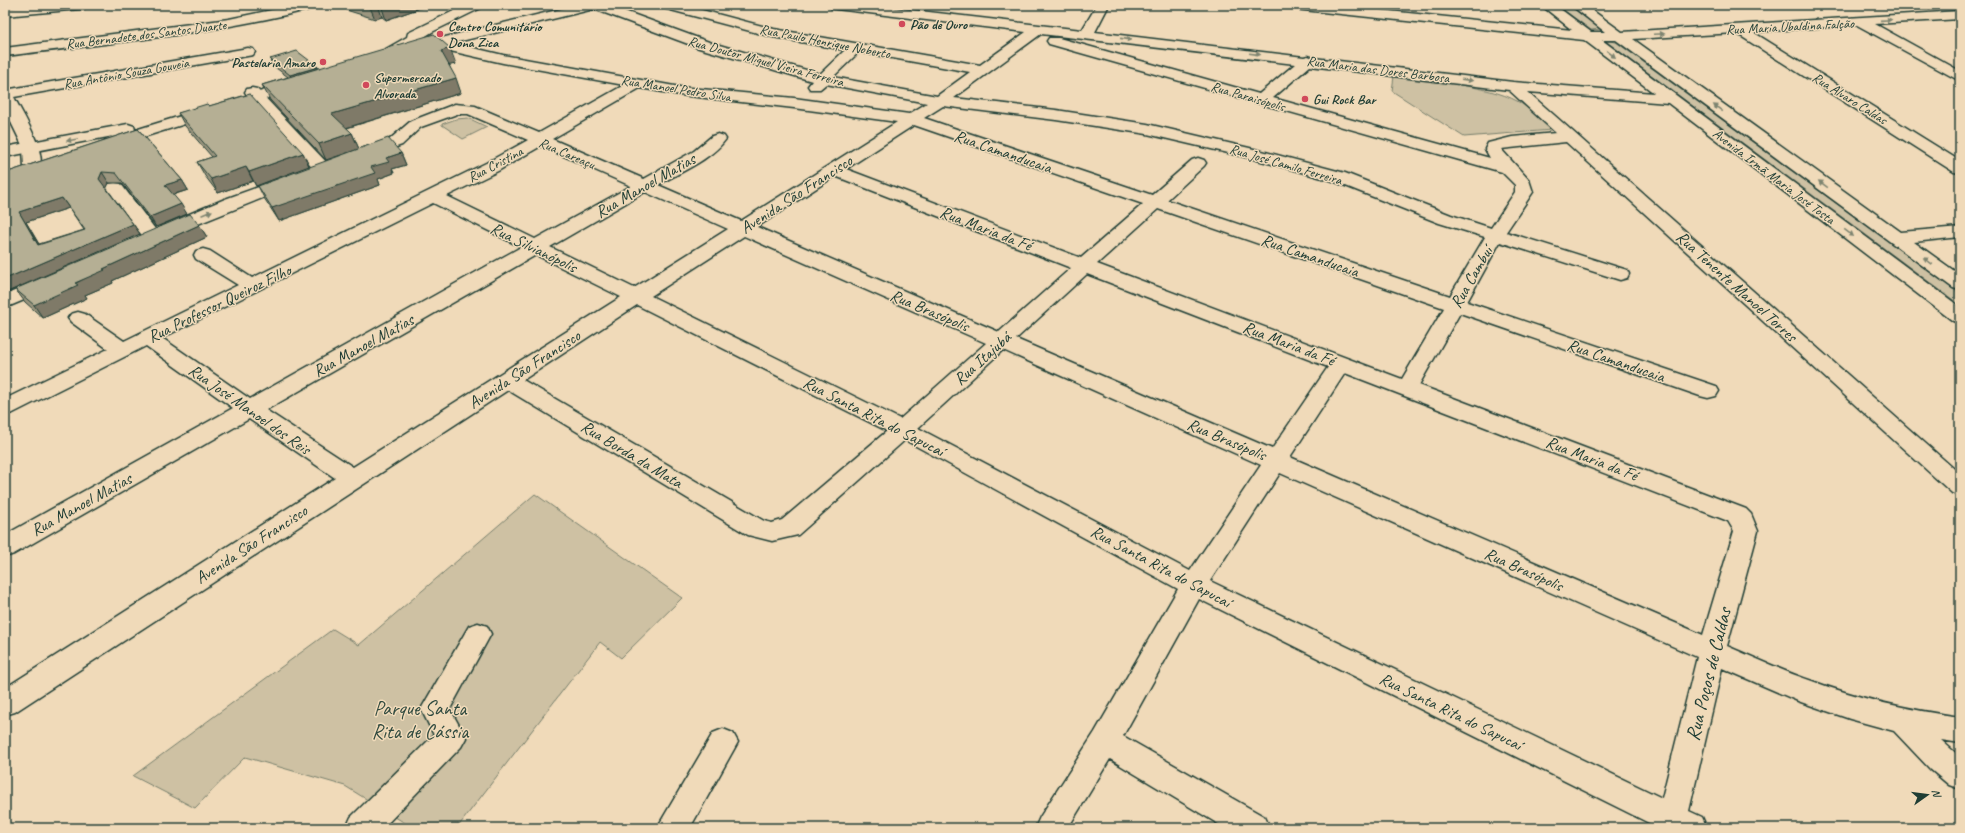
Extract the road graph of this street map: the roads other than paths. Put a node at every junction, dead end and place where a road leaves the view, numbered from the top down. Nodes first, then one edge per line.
1 (80, 5) edge
2 (310, 5) edge
3 (476, 5) edge
4 (595, 5) edge
5 (668, 5) edge
6 (836, 5) edge
7 (1103, 5) edge
8 (1294, 5) edge
9 (1547, 5) edge
10 (1578, 5) edge
11 (1953, 5) edge
12 (1960, 9) edge
13 (5, 12) edge
14 (1960, 15) edge
15 (1862, 22) junction
16 (1739, 29) junction
17 (1035, 32) junction
18 (1087, 34) junction
19 (1587, 36) junction
20 (1620, 36) junction
21 (422, 43) junction
22 (446, 43) junction
23 (855, 48) junction
24 (5, 52) edge
25 (248, 52) dead end
26 (372, 59) junction
27 (1308, 60) junction
28 (983, 70) junction
29 (1960, 77) edge
30 (307, 79) edge
31 (823, 79) junction
32 (639, 83) junction
33 (1513, 86) junction
34 (5, 94) edge
35 (254, 95) junction
36 (1261, 100) junction
37 (1670, 100) junction
38 (940, 101) junction
39 (794, 103) junction
40 (912, 119) junction
41 (1570, 136) junction
42 (718, 139) dead end
43 (99, 140) junction
44 (538, 140) junction
45 (31, 147) junction
46 (5, 152) edge
47 (80, 153) edge
48 (1198, 163) dead end
49 (325, 168) junction
50 (1960, 168) edge
51 (32, 169) edge
52 (1511, 169) junction
53 (833, 170) junction
54 (643, 186) junction
55 (115, 188) dead end
56 (433, 196) junction
57 (1154, 202) junction
58 (742, 229) junction
59 (1960, 232) edge
60 (1496, 234) junction
61 (1897, 238) junction
62 (535, 247) junction
63 (203, 255) dead end
64 (1084, 266) junction
65 (1620, 274) dead end
66 (61, 277) edge
67 (1960, 284) edge
68 (252, 286) junction
69 (636, 297) junction
70 (5, 302) edge
71 (1455, 305) junction
72 (1960, 317) edge
73 (78, 318) dead end
74 (148, 338) junction
75 (1000, 341) junction
76 (123, 350) junction
77 (1342, 363) junction
78 (507, 380) junction
79 (1407, 388) junction
80 (1708, 391) dead end
81 (5, 408) edge
82 (249, 409) junction
83 (902, 429) junction
84 (1278, 461) junction
85 (353, 479) junction
86 (1960, 487) edge
87 (1742, 520) joint
88 (757, 528) joint
89 (5, 547) edge
90 (1194, 585) junction
91 (478, 634) dead end
92 (1712, 651) junction
93 (5, 703) edge
94 (1904, 722) junction
95 (1960, 730) edge
96 (1105, 741) junction
97 (723, 742) dead end
98 (1960, 775) edge
99 (1678, 825) edge
100 (362, 828) edge
101 (672, 828) edge
102 (1051, 828) edge
103 (1254, 828) edge

1 - 13 street
2 - 24 street, Rua Bernadete dos Santos Duarte
3 - 21 street
4 - 22 street
4 - 31 street, Rua Doutor Miguel Vieira Ferreira
5 - 23 street, Rua Paulo Henrique Noberto
6 - 17 street
7 - 18 street
8 - 19 street
9 - 19 street, Avenida Irmã Maria José Tosta
10 - 20 street, Avenida Irmã Maria José Tosta
11 - 12 street
15 -> 14 street, Rua Maria Ubaldina Falção
15 - 16 street, Rua Maria Ubaldina Falção
15 - 29 street
20 -> 16 street, Rua Maria Ubaldina Falção
16 - 50 street, Rua Alvaro Caldas
17 - 18 street, Rua Maria das Dores Barbosa
17 - 28 street, Avenida São Francisco
17 - 36 street, Rua Paraisópolis
18 -> 27 street, Rua Maria das Dores Barbosa
19 - 20 street
19 -> 37 street, Avenida Irmã Maria José Tosta
61 -> 20 street, Avenida Irmã Maria José Tosta
21 - 22 street
21 - 26 street
21 - 26 street
21 - 26 street
22 - 32 street, Rua Manoel Pedro Silva
23 - 28 street, Rua Paulo Henrique Noberto
23 - 31 street
25 - 34 street, Rua Antônio Souza Gouveia
27 -> 33 street, Rua Maria das Dores Barbosa
27 - 36 street
28 - 38 street, Avenida São Francisco
30 - 35 street
31 - 38 street, Rua Doutor Miguel Vieira Ferreira
31 - 39 street
32 - 39 street, Rua Manoel Pedro Silva
32 - 44 street, Rua Cristina
33 - 37 street, Rua Maria das Dores Barbosa
33 - 41 street, Rua Tenente Manoel Torres
34 - 45 street
35 - 43 street
35 - 49 street
36 - 52 street, Rua Paraisópolis
37 -> 72 street, Avenida Irmã Maria José Tosta
38 - 40 street, Avenida São Francisco
38 - 60 street, Rua José Camilo Ferreira
39 - 40 street, Rua Manoel Pedro Silva
40 - 53 street, Avenida São Francisco
40 - 57 street, Rua Camanducaia
41 - 52 street
41 - 86 street, Rua Tenente Manoel Torres
42 - 54 street, Rua Manoel Matias
43 -> 45 street
43 - 47 street
44 - 49 street, Rua Careaçu
44 - 54 street, Rua Careaçu
44 - 56 street, Rua Cristina
45 - 46 street
45 - 51 street
48 - 57 street, Rua Itajubá
55 -> 49 street
52 - 60 street, Rua Cambuí
53 - 58 street, Avenida São Francisco
53 - 64 street, Rua Maria da Fé
54 - 58 street, Rua Careaçu
54 - 62 street, Rua Manoel Matias
56 - 62 street, Rua Silvianópolis
56 - 68 street, Rua Professor Queiroz Filho
57 - 64 street, Rua Itajubá
57 - 71 street, Rua Camanducaia
58 - 69 street, Avenida São Francisco
58 - 75 street, Rua Brasópolis
59 - 61 street
60 - 65 street, Rua José Camilo Ferreira
60 - 71 street, Rua Cambuí
67 -> 61 street, Avenida Irmã Maria José Tosta
62 - 69 street, Rua Silvianópolis
62 - 82 street, Rua Manoel Matias
63 - 68 street
64 - 75 street, Rua Itajubá
64 - 77 street, Rua Maria da Fé
66 - 70 street
68 - 74 street, Rua Professor Queiroz Filho
69 - 78 street, Avenida São Francisco
69 - 83 street, Rua Santa Rita do Sapucaí
71 - 79 street, Rua Cambuí
71 - 80 street, Rua Camanducaia
73 - 76 street
74 - 76 street, Rua Professor Queiroz Filho
74 - 82 street, Rua José Manoel dos Reis
75 - 83 street, Rua Itajubá
75 - 84 street, Rua Brasópolis
76 - 81 street, Rua Professor Queiroz Filho
77 - 79 street, Rua Maria da Fé
77 - 84 street
78 - 85 street, Avenida São Francisco
78 - 88 street, Rua Borda da Mata
79 - 87 street, Rua Maria da Fé
82 - 85 street, Rua José Manoel dos Reis
82 - 89 street, Rua Manoel Matias
83 - 88 street, Rua Itajubá
83 - 90 street, Rua Santa Rita do Sapucaí
84 - 90 street
84 - 92 street, Rua Brasópolis
85 - 93 street, Avenida São Francisco
87 - 92 street, Rua Poços de Caldas
90 - 96 street
90 - 99 street, Rua Santa Rita do Sapucaí
91 - 100 street
92 - 94 street, Rua Brasópolis
92 - 99 street, Rua Poços de Caldas
94 - 95 street, Rua Brasópolis
94 - 98 street
96 - 102 street
96 - 103 street
97 - 101 street

